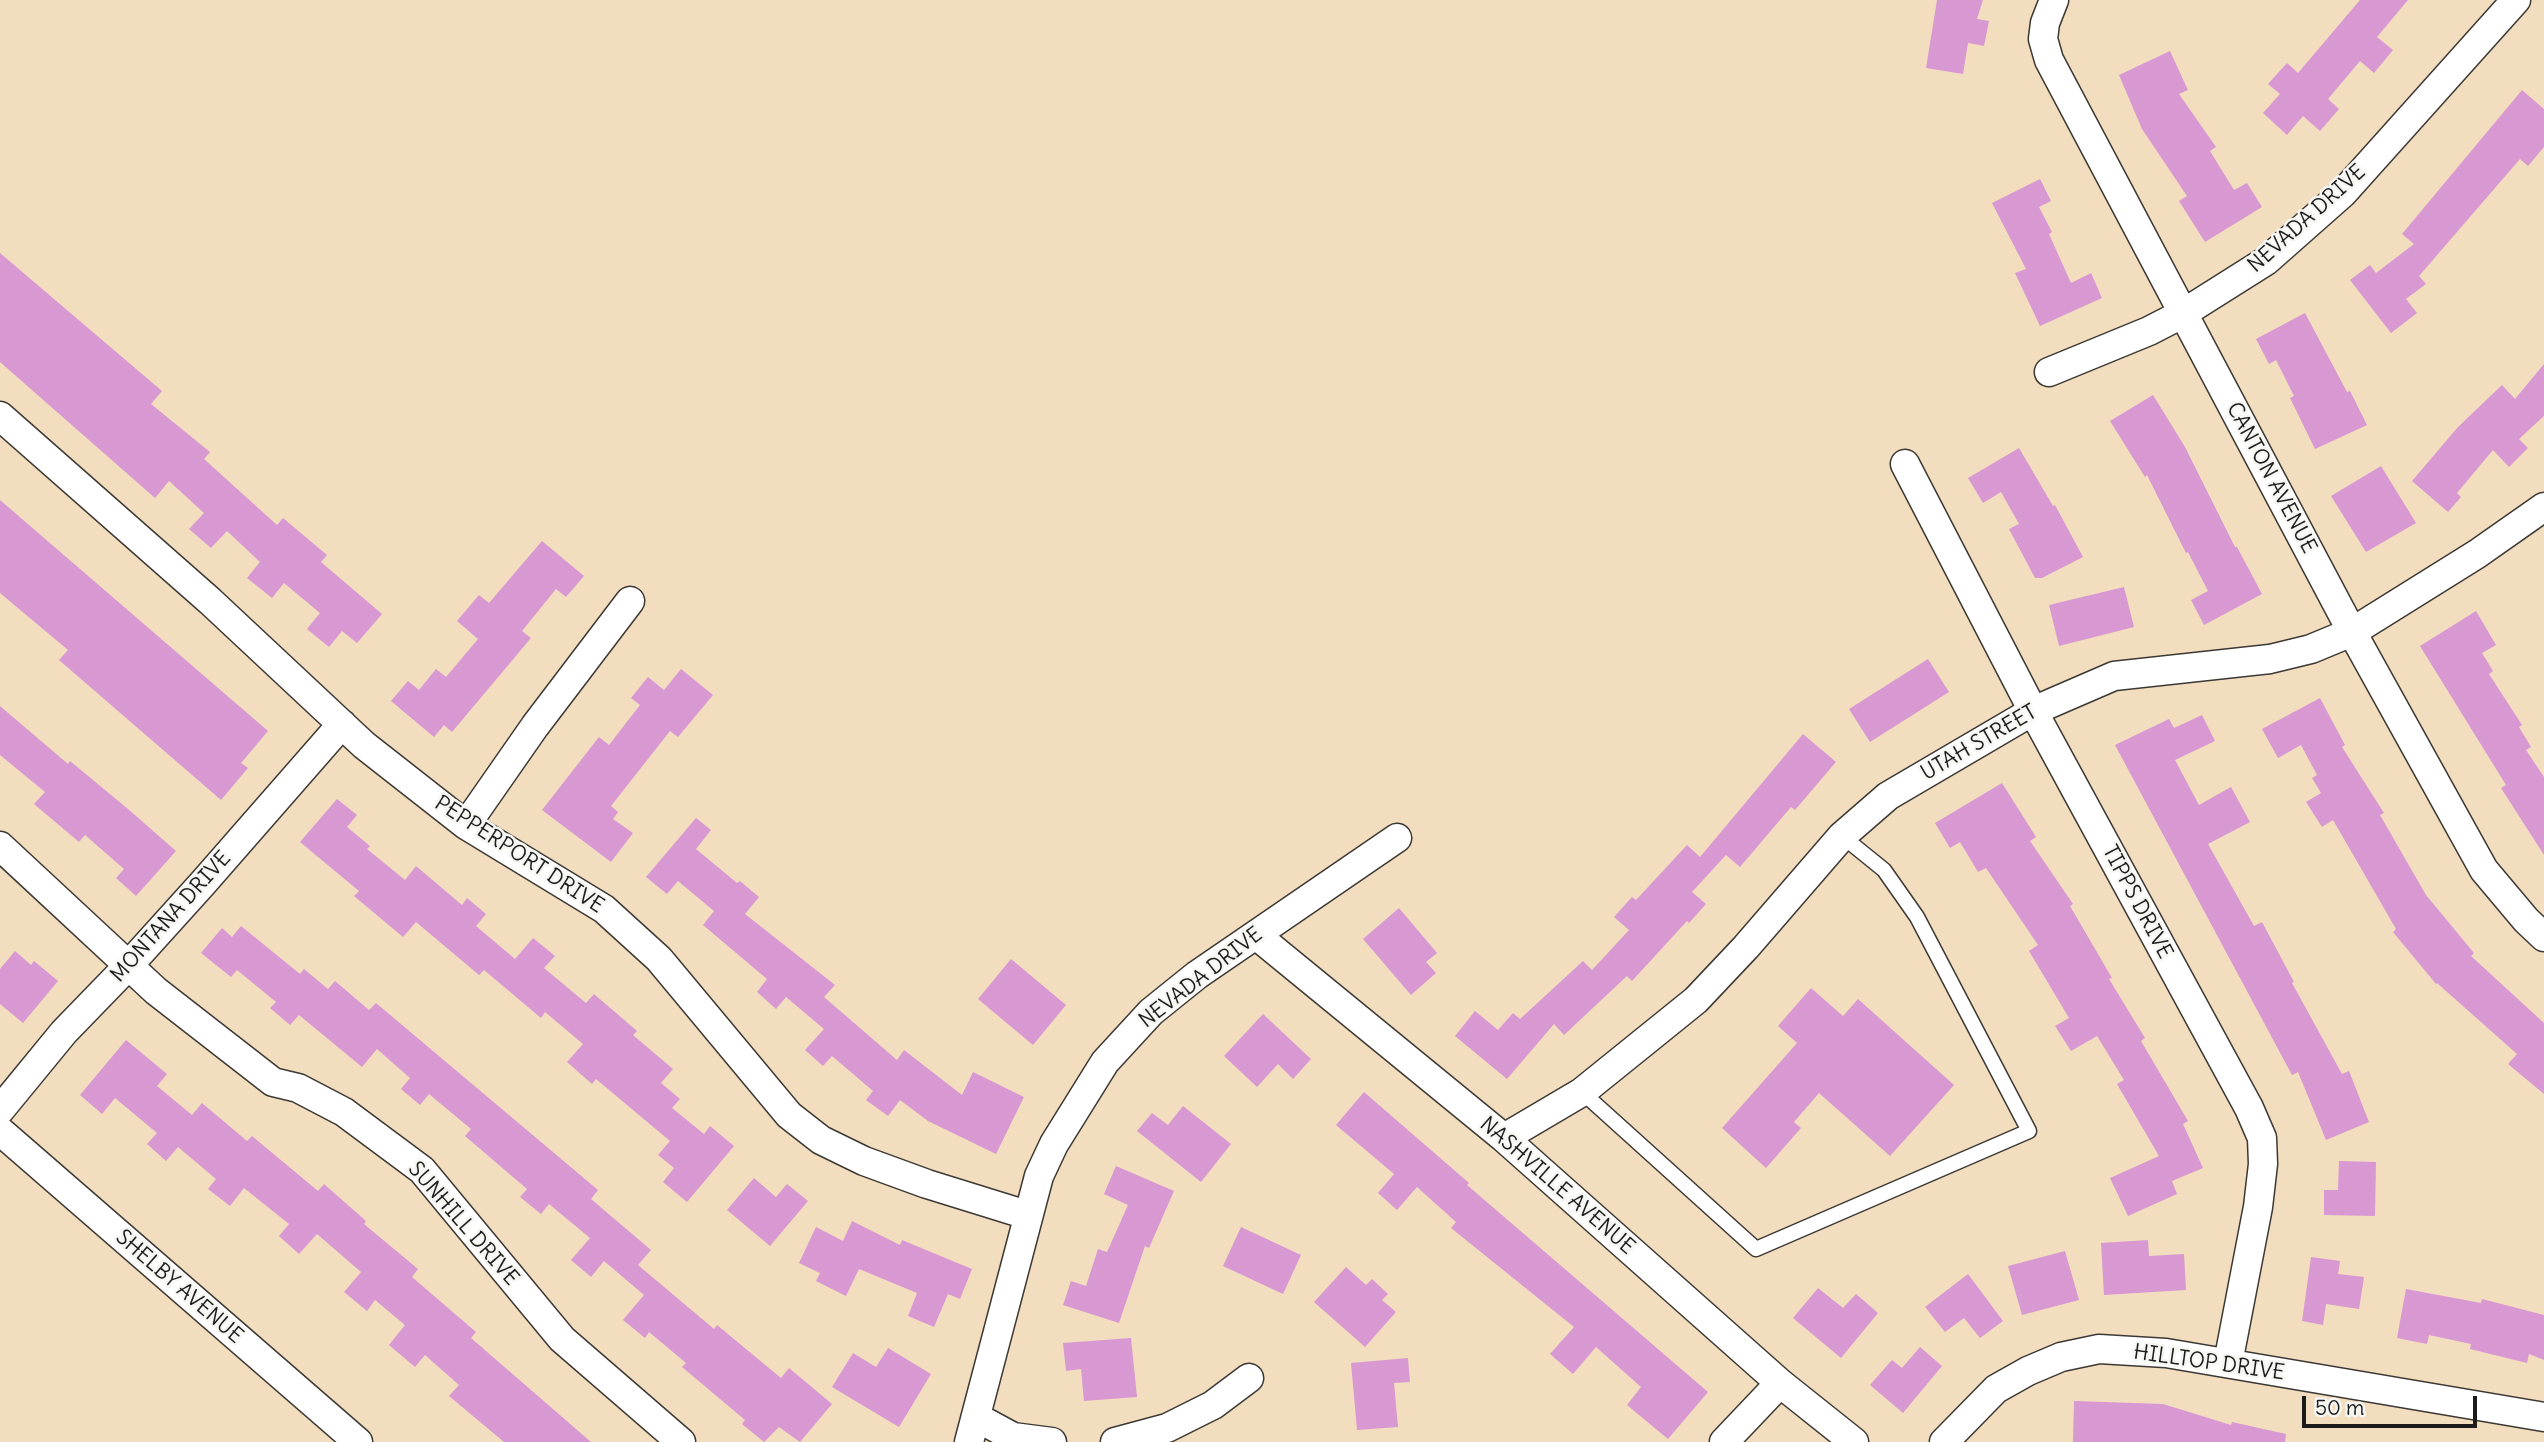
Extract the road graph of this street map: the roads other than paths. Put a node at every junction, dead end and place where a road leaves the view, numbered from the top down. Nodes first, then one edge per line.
1 (2054, 0) edge
2 (2516, 0) edge
3 (2182, 314) junction
4 (2049, 372) dead end
5 (0, 415) edge
6 (1905, 464) dead end
7 (2544, 507) edge
8 (630, 601) dead end
9 (2352, 632) junction
10 (2033, 711) junction
11 (342, 724) junction
12 (466, 825) junction
13 (1842, 836) junction
14 (1397, 838) dead end
15 (0, 846) edge
16 (1256, 935) junction
17 (2544, 937) edge
18 (128, 966) junction
19 (1582, 1092) junction
20 (0, 1110) edge
21 (0, 1131) edge
22 (1504, 1138) junction
23 (1027, 1215) junction
24 (2228, 1363) junction
25 (1250, 1378) dead end
26 (1780, 1383) junction
27 (2544, 1417) edge
28 (973, 1429) edge
29 (358, 1442) edge
30 (681, 1442) edge
31 (1052, 1442) edge
32 (1115, 1442) edge
33 (1724, 1442) edge
34 (1854, 1442) edge
35 (1944, 1442) edge

1 - 3 street, CANTON AVENUE
2 - 3 street, NEVADA DRIVE
3 - 4 street, NEVADA DRIVE
3 - 9 street, CANTON AVENUE
5 - 11 street, PEPPERPORT DRIVE
6 - 10 street, TIPPS DRIVE
7 - 9 street, UTAH STREET
8 - 12 street
9 - 10 street, UTAH STREET
9 - 17 street, CANTON AVENUE
10 - 13 street, UTAH STREET
10 - 24 street, TIPPS DRIVE
11 - 12 street, PEPPERPORT DRIVE
11 - 18 street, MONTANA DRIVE
12 - 23 street, PEPPERPORT DRIVE
13 - 19 street, UTAH STREET
13 - 19 lane
14 - 16 street, NEVADA DRIVE
15 - 18 street, SUNHILL DRIVE
16 - 22 street, NASHVILLE AVENUE
16 - 23 street, NEVADA DRIVE
18 - 20 street, MONTANA DRIVE
18 - 30 street, SUNHILL DRIVE
19 - 22 street, UTAH STREET
21 - 29 street, SHELBY AVENUE
22 - 26 street, NASHVILLE AVENUE
23 - 28 street, NEVADA DRIVE
24 - 27 street, HILLTOP DRIVE
24 - 35 street, HILLTOP DRIVE
25 - 32 street
26 - 33 street
26 - 34 street, NASHVILLE AVENUE
28 - 31 street

